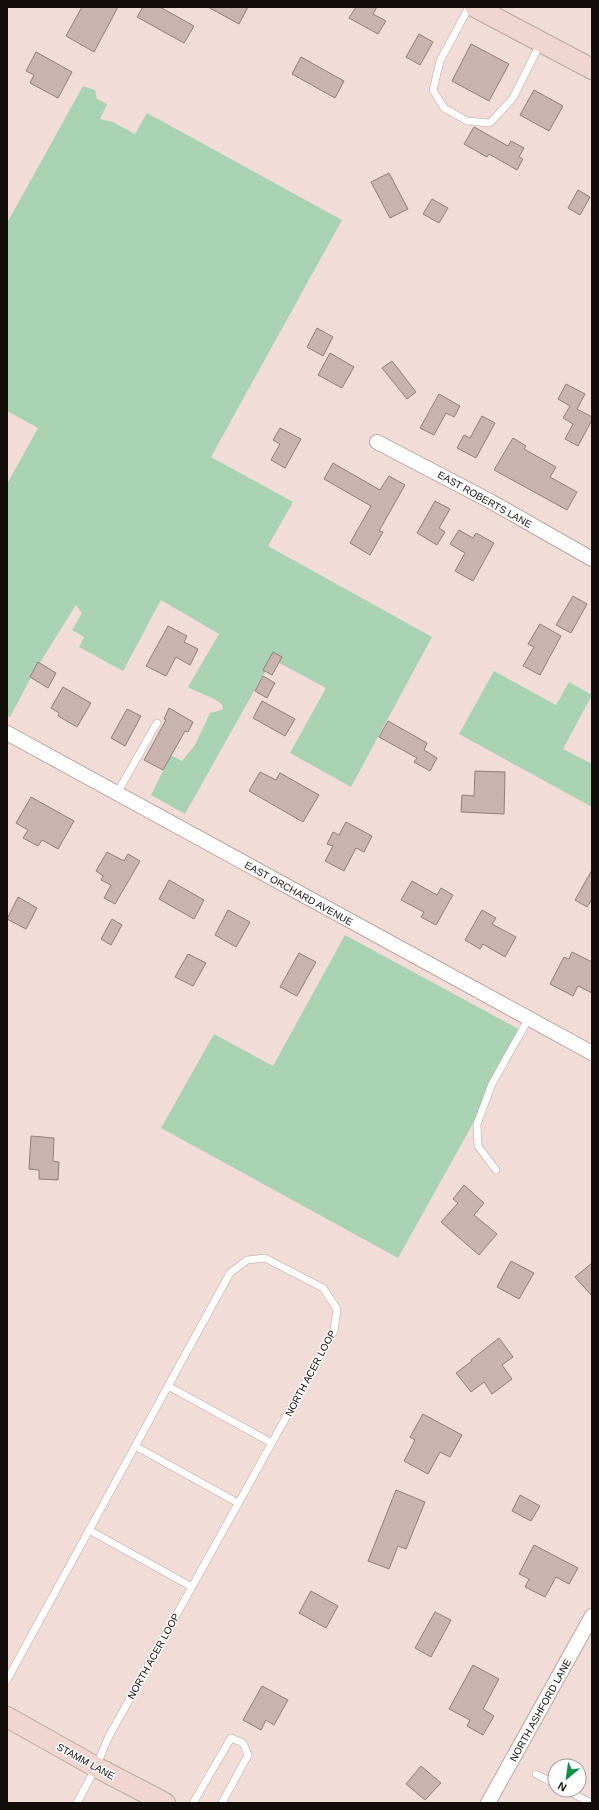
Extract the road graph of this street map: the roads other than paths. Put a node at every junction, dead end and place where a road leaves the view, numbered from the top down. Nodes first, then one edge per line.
1 (469, 7) edge
2 (475, 7) edge
3 (541, 42) junction
4 (592, 69) edge
5 (377, 442) dead end
6 (592, 559) edge
7 (157, 723) dead end
8 (7, 733) edge
9 (117, 793) junction
10 (529, 1018) junction
11 (592, 1053) edge
12 (496, 1170) dead end
13 (168, 1386) junction
14 (272, 1443) junction
15 (135, 1446) junction
16 (238, 1503) junction
17 (89, 1530) junction
18 (192, 1587) junction
19 (592, 1616) edge
20 (7, 1680) edge
21 (7, 1717) edge
22 (96, 1767) junction
23 (536, 1774) dead end
24 (547, 1780) edge
25 (581, 1798) edge
26 (77, 1803) edge
27 (165, 1803) edge
28 (193, 1803) edge
29 (222, 1803) edge
30 (488, 1803) edge
31 (591, 1803) edge

1 - 3 lane
2 - 3 street
3 - 4 street
5 - 6 street, EAST ROBERTS LANE
7 - 9 lane
8 - 9 street, EAST ORCHARD AVENUE
9 - 10 street, EAST ORCHARD AVENUE
10 - 11 street, EAST ORCHARD AVENUE
10 - 12 lane
13 - 14 lane
13 - 14 lane, NORTH ACER LOOP
13 - 15 lane, NORTH ACER LOOP
14 - 16 lane, NORTH ACER LOOP
15 - 16 lane
15 - 17 lane, NORTH ACER LOOP
16 - 18 lane, NORTH ACER LOOP
17 - 18 lane
17 - 20 lane, NORTH ACER LOOP
18 - 22 lane, NORTH ACER LOOP
19 - 30 street, NORTH ASHFORD LANE
21 - 22 street, STAMM LANE
22 - 26 lane, NORTH ACER LOOP
22 - 27 street, STAMM LANE
23 - 24 lane
25 - 31 lane
28 - 29 lane

